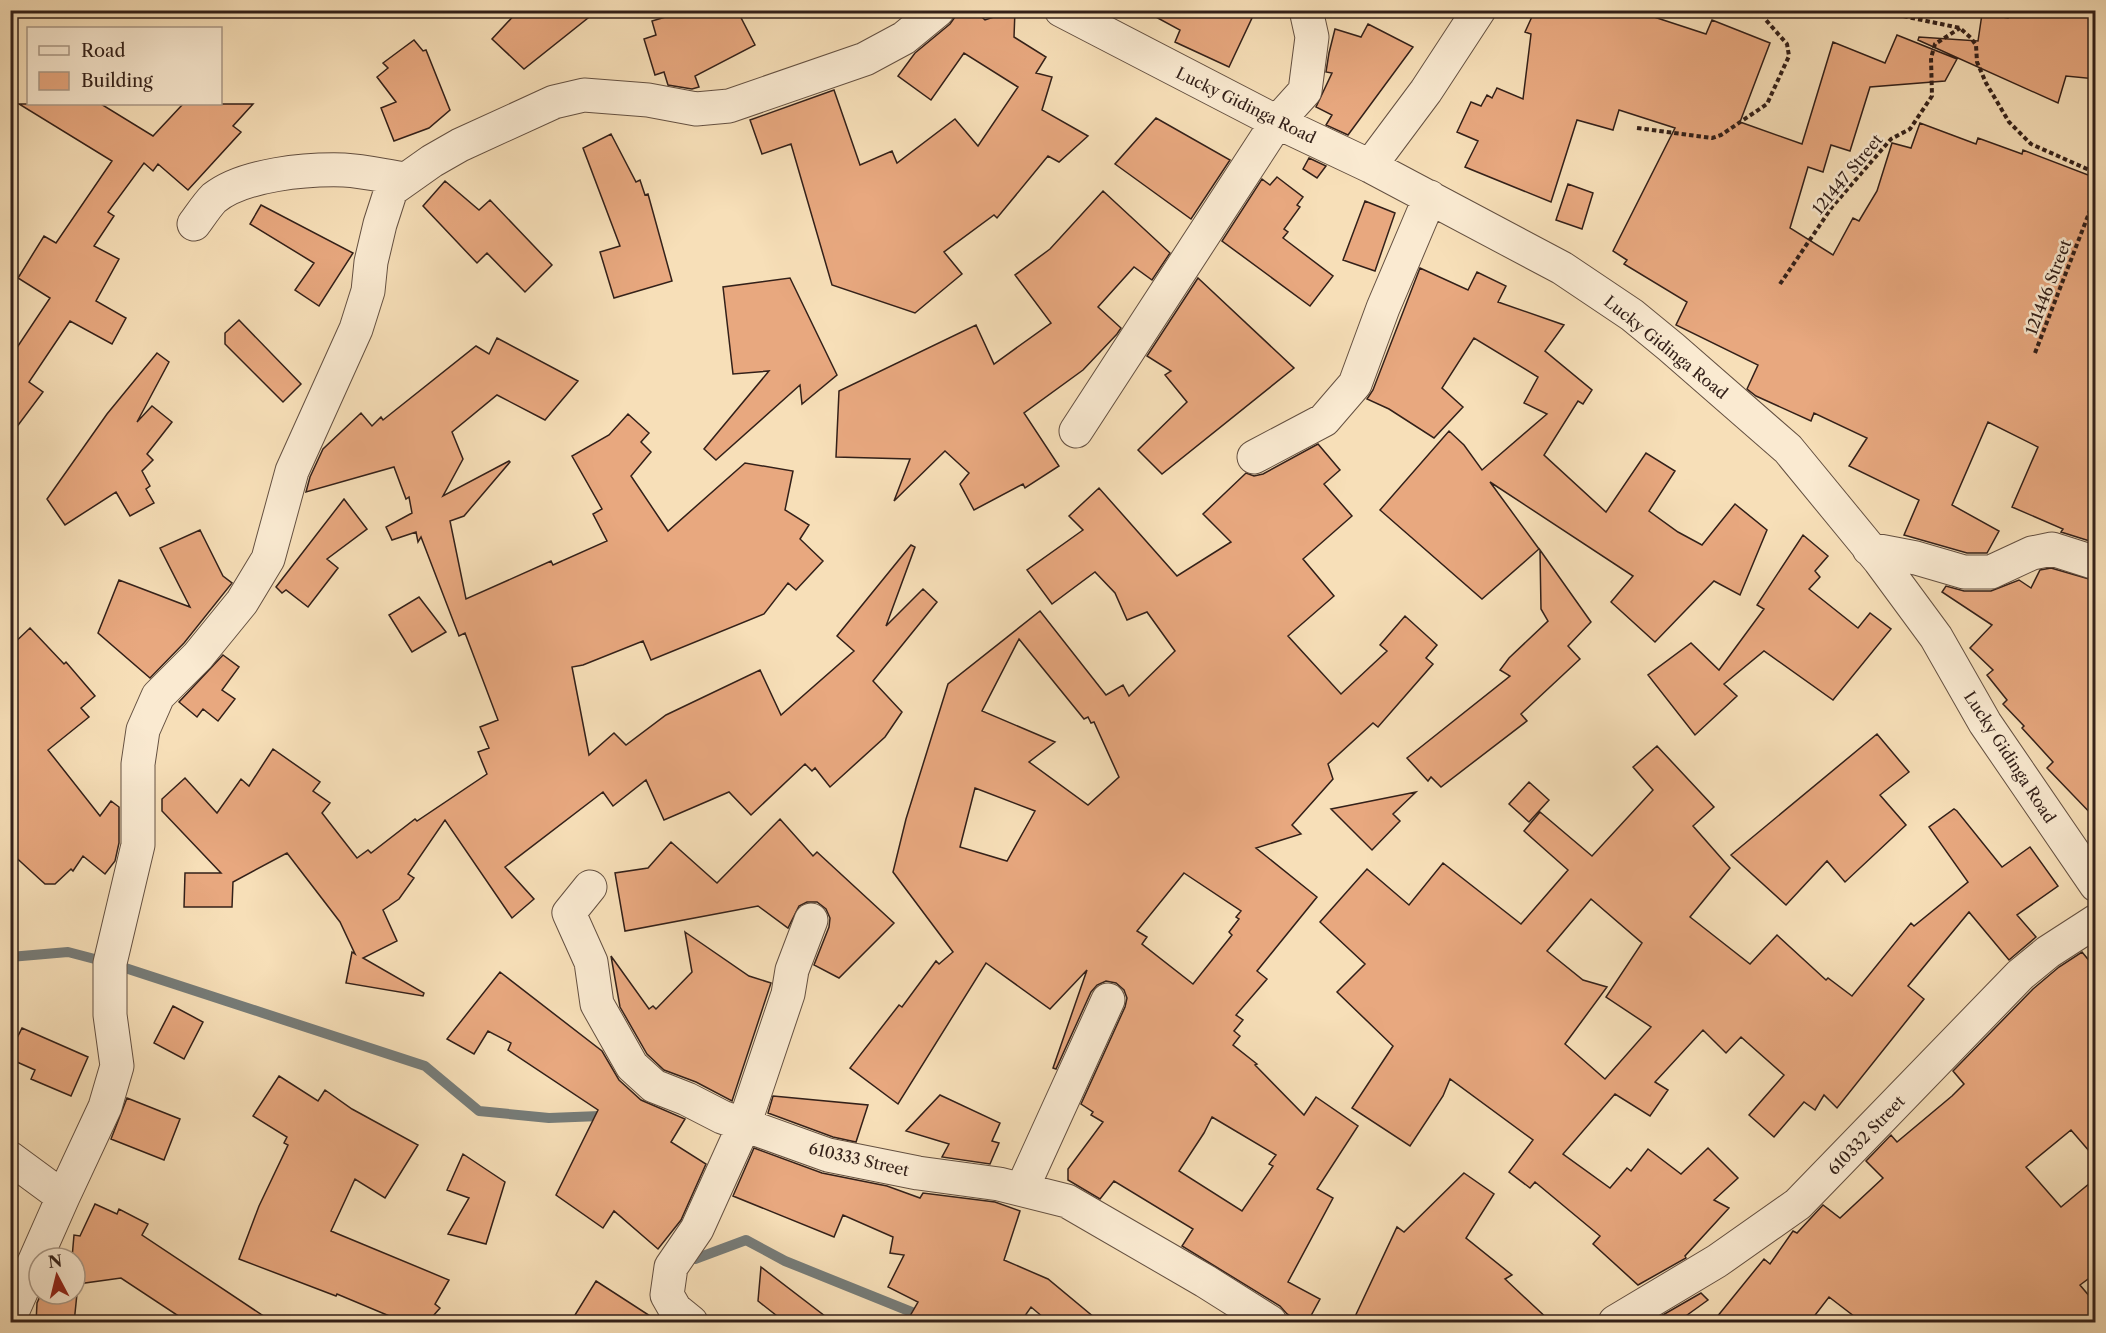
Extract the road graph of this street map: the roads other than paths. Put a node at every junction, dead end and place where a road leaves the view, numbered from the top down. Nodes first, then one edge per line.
1 (938, 10) edge
2 (1060, 10) edge
3 (1306, 10) edge
4 (1479, 10) edge
5 (1277, 122) junction
6 (1370, 166) junction
7 (404, 179) junction
8 (1430, 197) junction
9 (194, 224) dead end
10 (1076, 431) dead end
11 (1254, 457) dead end
12 (1869, 549) junction
13 (2096, 563) edge
14 (2096, 885) edge
15 (590, 887) dead end
16 (812, 920) dead end
17 (2096, 921) edge
18 (1108, 1000) dead end
19 (744, 1125) junction
20 (10, 1158) edge
21 (1022, 1189) junction
22 (63, 1197) junction
23 (10, 1317) edge
24 (691, 1323) edge
25 (1270, 1323) edge
26 (1615, 1323) edge

1 - 7 street
2 - 5 street, Lucky Gidinga Road
3 - 5 street
4 - 6 street
5 - 6 street, Lucky Gidinga Road
5 - 10 street
6 - 8 street, Lucky Gidinga Road
7 - 9 street
7 - 22 street
8 - 11 street
8 - 12 street, Lucky Gidinga Road
12 - 13 street
12 - 14 street, Lucky Gidinga Road
15 - 19 street, 610333 Street
16 - 19 street
17 - 26 street, 610332 Street
18 - 21 street
19 - 21 street, 610333 Street
19 - 24 street
20 - 22 street
21 - 25 street, 610333 Street
22 - 23 street

